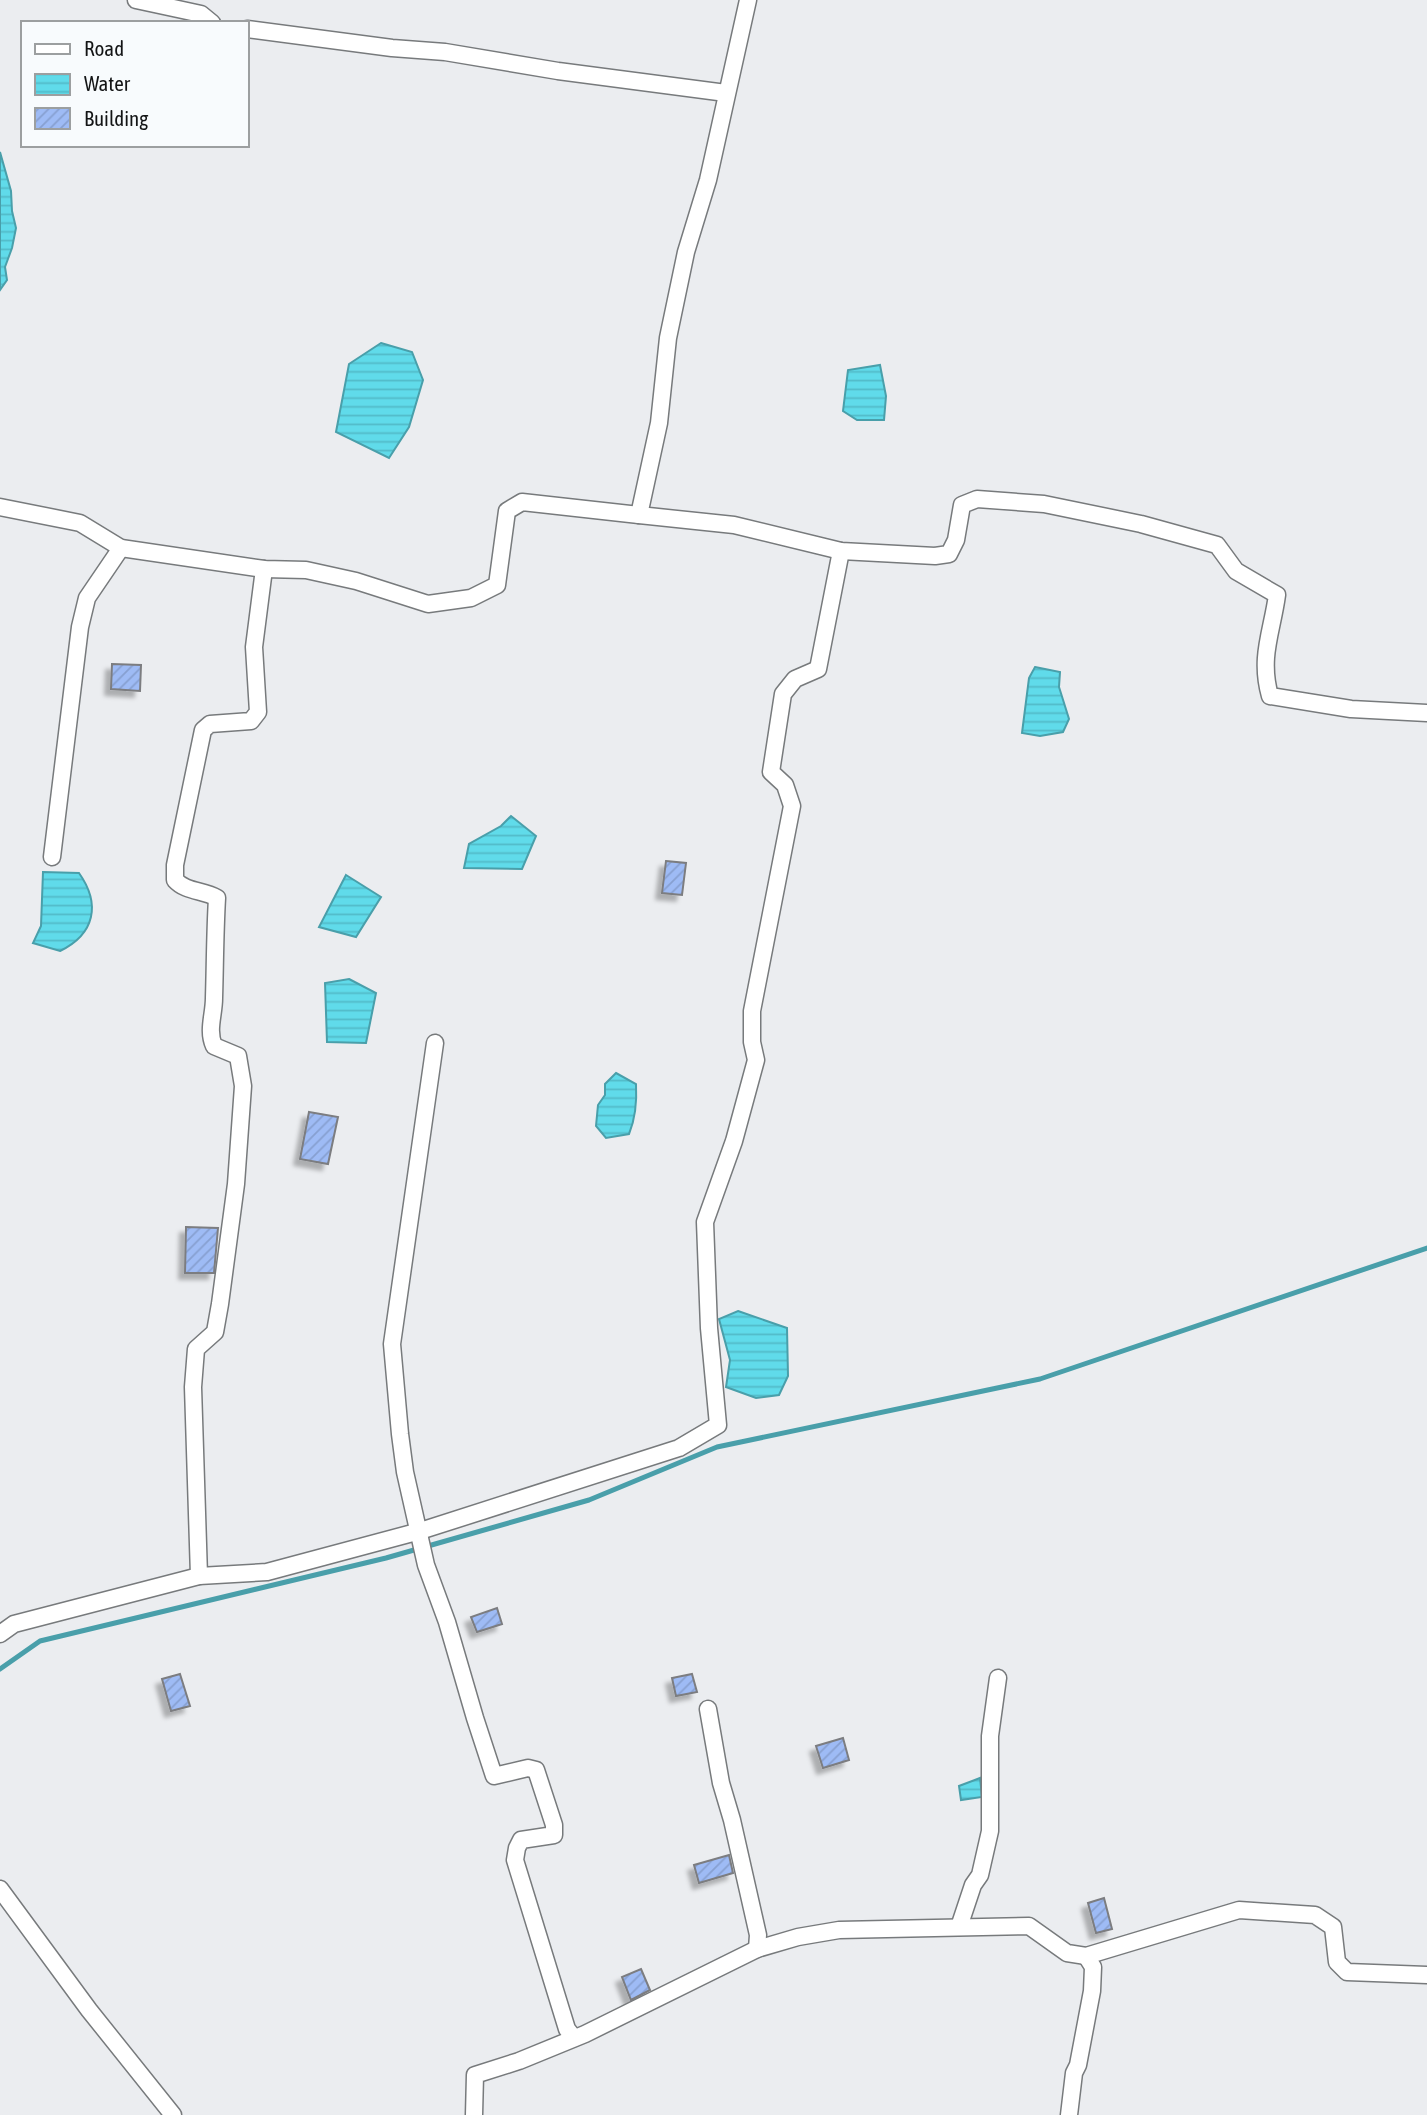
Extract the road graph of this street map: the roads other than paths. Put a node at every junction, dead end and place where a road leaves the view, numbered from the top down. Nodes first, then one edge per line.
1 (136, 0) edge
2 (748, 0) edge
3 (210, 21) edge
4 (248, 29) edge
5 (726, 93) junction
6 (0, 507) edge
7 (639, 515) junction
8 (121, 548) junction
9 (841, 551) junction
10 (264, 569) junction
11 (1427, 713) edge
12 (52, 857) dead end
13 (435, 1043) dead end
14 (422, 1541) junction
15 (199, 1576) junction
16 (0, 1634) edge
17 (998, 1678) dead end
18 (708, 1709) dead end
19 (0, 1889) edge
20 (959, 1927) junction
21 (757, 1949) junction
22 (1086, 1956) junction
23 (1427, 1975) edge
24 (574, 2038) junction
25 (173, 2115) edge
26 (474, 2115) edge
27 (1069, 2115) edge

1 - 3 street
2 - 5 street
4 - 5 street
5 - 7 street
6 - 8 street
7 - 9 street
7 - 10 street
8 - 10 street
8 - 12 street
9 - 11 street
9 - 14 street
10 - 15 street
13 - 14 street
14 - 15 street
14 - 24 street
15 - 16 street
17 - 20 street
18 - 21 street
19 - 25 street
20 - 21 street
20 - 22 street
21 - 24 street
22 - 23 street
22 - 27 street
24 - 26 street

